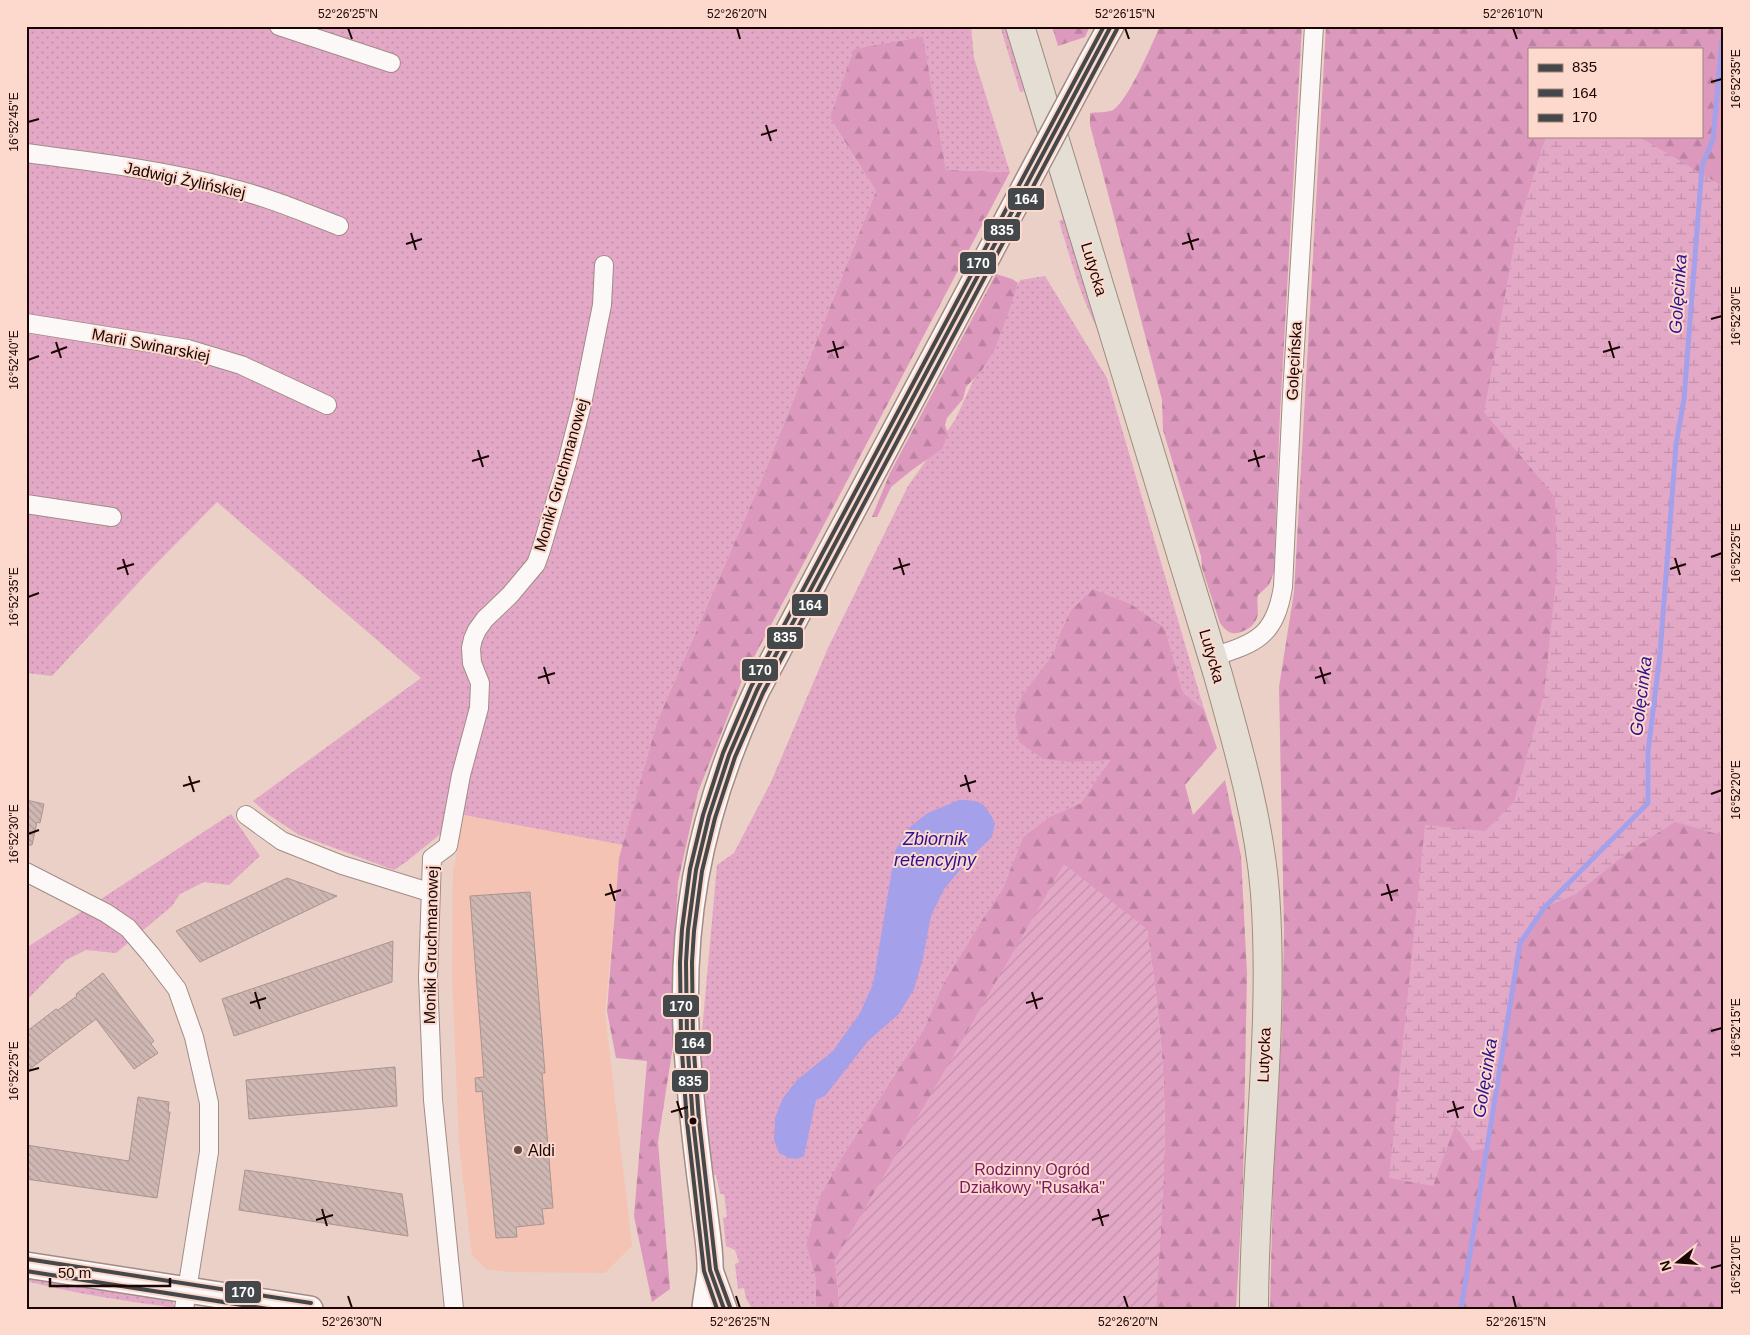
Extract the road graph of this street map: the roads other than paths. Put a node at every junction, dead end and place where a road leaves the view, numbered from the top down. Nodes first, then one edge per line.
1 (279, 26) edge
2 (1020, 26) edge
3 (1111, 26) edge
4 (1314, 26) edge
5 (391, 63) dead end
6 (26, 153) edge
7 (339, 226) dead end
8 (604, 265) dead end
9 (26, 323) edge
10 (326, 405) dead end
11 (26, 504) edge
12 (112, 517) dead end
13 (1212, 657) junction
14 (246, 815) dead end
15 (26, 872) edge
16 (430, 892) junction
17 (26, 1265) edge
18 (710, 1270) junction
19 (186, 1299) edge
20 (1253, 1307) edge
21 (310, 1309) edge
22 (454, 1309) edge
23 (705, 1309) edge
24 (724, 1309) edge

1 - 5 street
2 - 13 main road, Lutycka
3 - 18 street, bridge
4 - 13 street, Golęcińska
6 - 7 street, Jadwigi Żylińskiej
8 - 16 street, Moniki Gruchmanowej
9 - 10 street, Marii Swinarskiej
11 - 12 street
13 - 20 main road, Lutycka
14 - 16 street
15 - 19 street
16 - 22 street, Moniki Gruchmanowej
17 - 19 street
18 - 23 street
18 - 24 street
19 - 21 street

